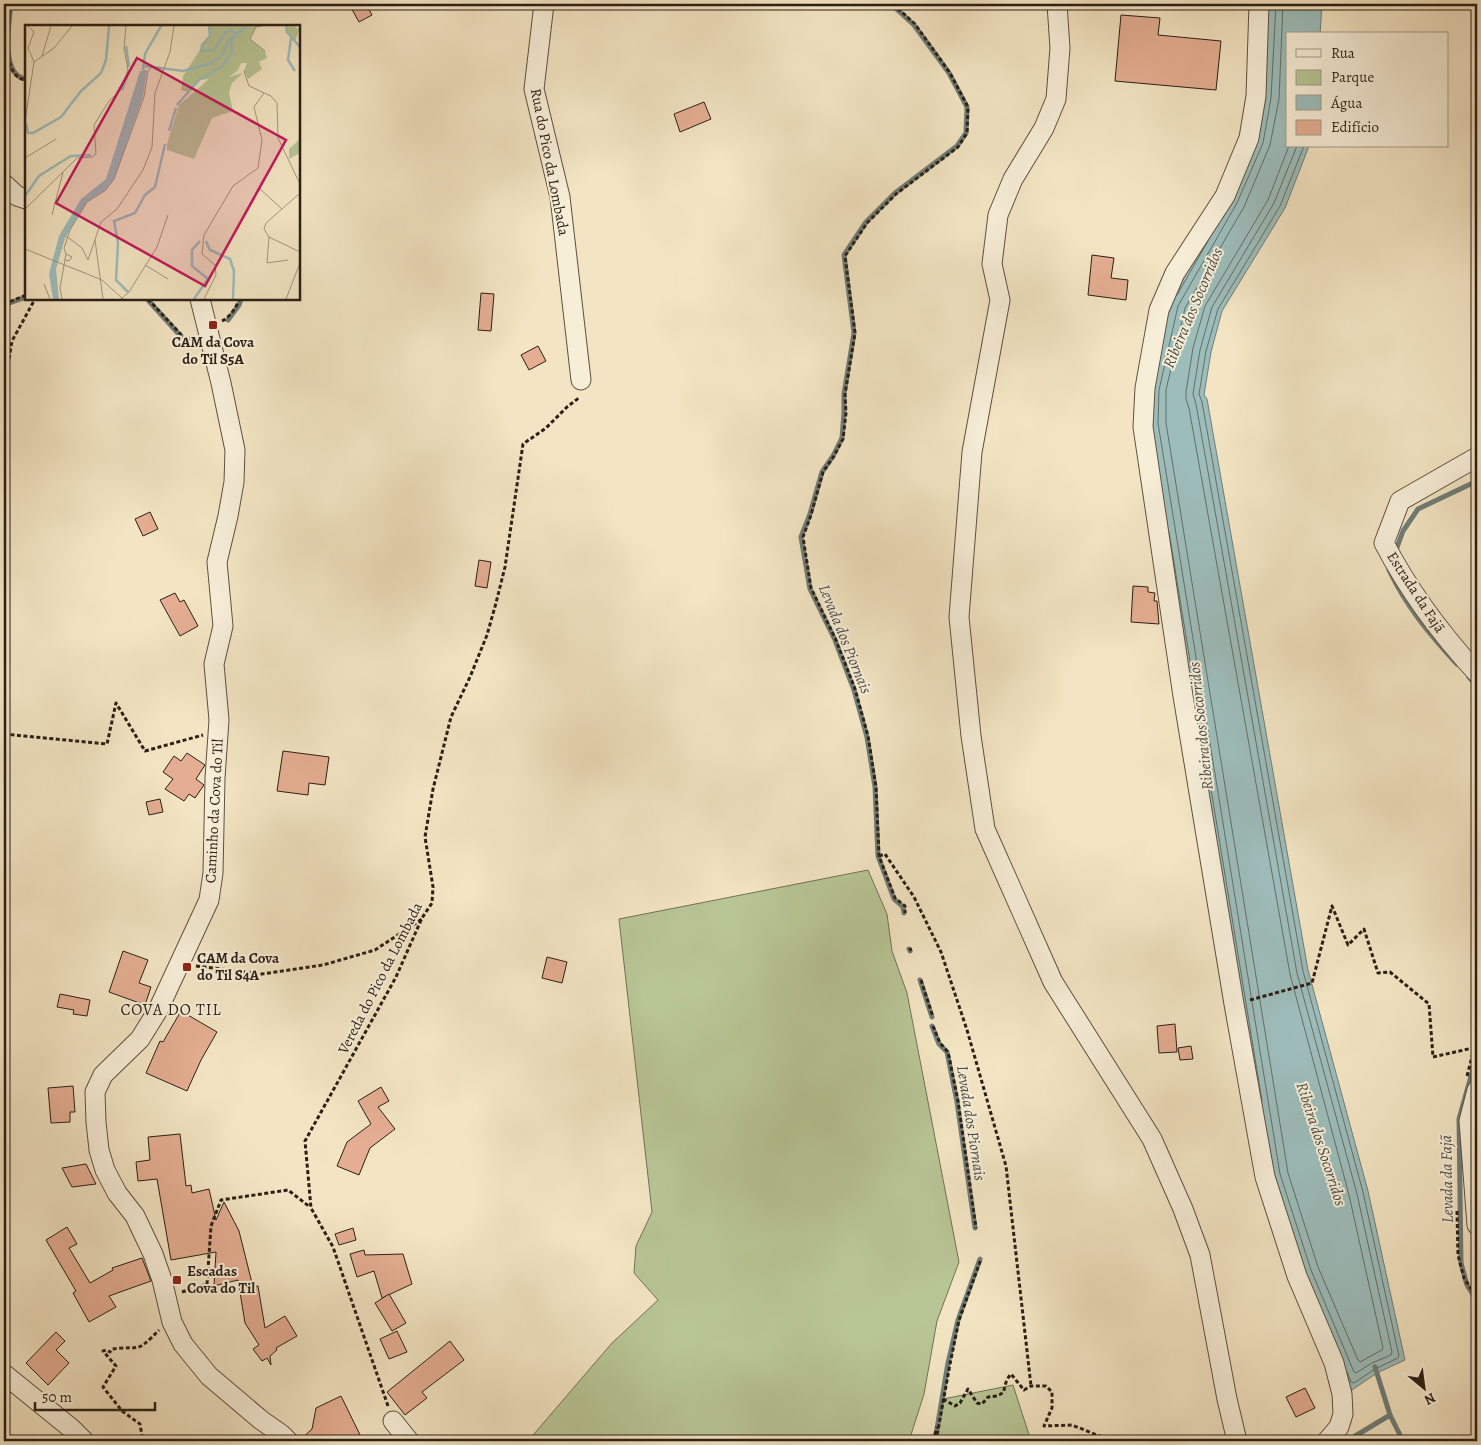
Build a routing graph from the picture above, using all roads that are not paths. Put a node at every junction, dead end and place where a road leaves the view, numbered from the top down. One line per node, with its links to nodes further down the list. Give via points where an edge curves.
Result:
1 (544, 4): 7 (street, Rua do Pico da Lombada, via 534,89 560,197)
2 (1057, 4): 17 (street, via 1060,48 1056,99 1044,128 1012,179 996,225 992,264 1000,300 972,452 959,617 971,736 985,829 1053,982 1152,1139 1183,1209 1200,1255)
3 (1259, 4): 18 (street, via 1256,96 1249,138 1225,196 1175,273 1159,310 1145,388 1143,427 1183,696 1265,1177 1297,1276 1334,1363 1342,1394 1343,1414 1339,1426)
4 (4, 184): 5 (street)
5 (25, 199)
6 (200, 300): 15 (street, Caminho da Cova do Til, via 235,450 228,516 216,562 223,626 214,664 219,720 213,873 208,900 158,1010 140,1039 104,1075 95,1092 96,1122 105,1170 117,1193 135,1216 145,1238 159,1271 172,1322 183,1344 209,1376)
7 (581, 380)
8 (1477, 458): 9 (street, Estrada da Fajã, via 1400,501 1384,543 1445,636)
9 (1477, 673)
10 (1477, 1090): 11 (street, via 1469,1121)
11 (1477, 1225)
12 (4, 1374): 14 (street)
13 (394, 1421): 16 (street)
14 (84, 1441)
15 (288, 1441)
16 (409, 1441)
17 (1237, 1441)
18 (1327, 1441)

